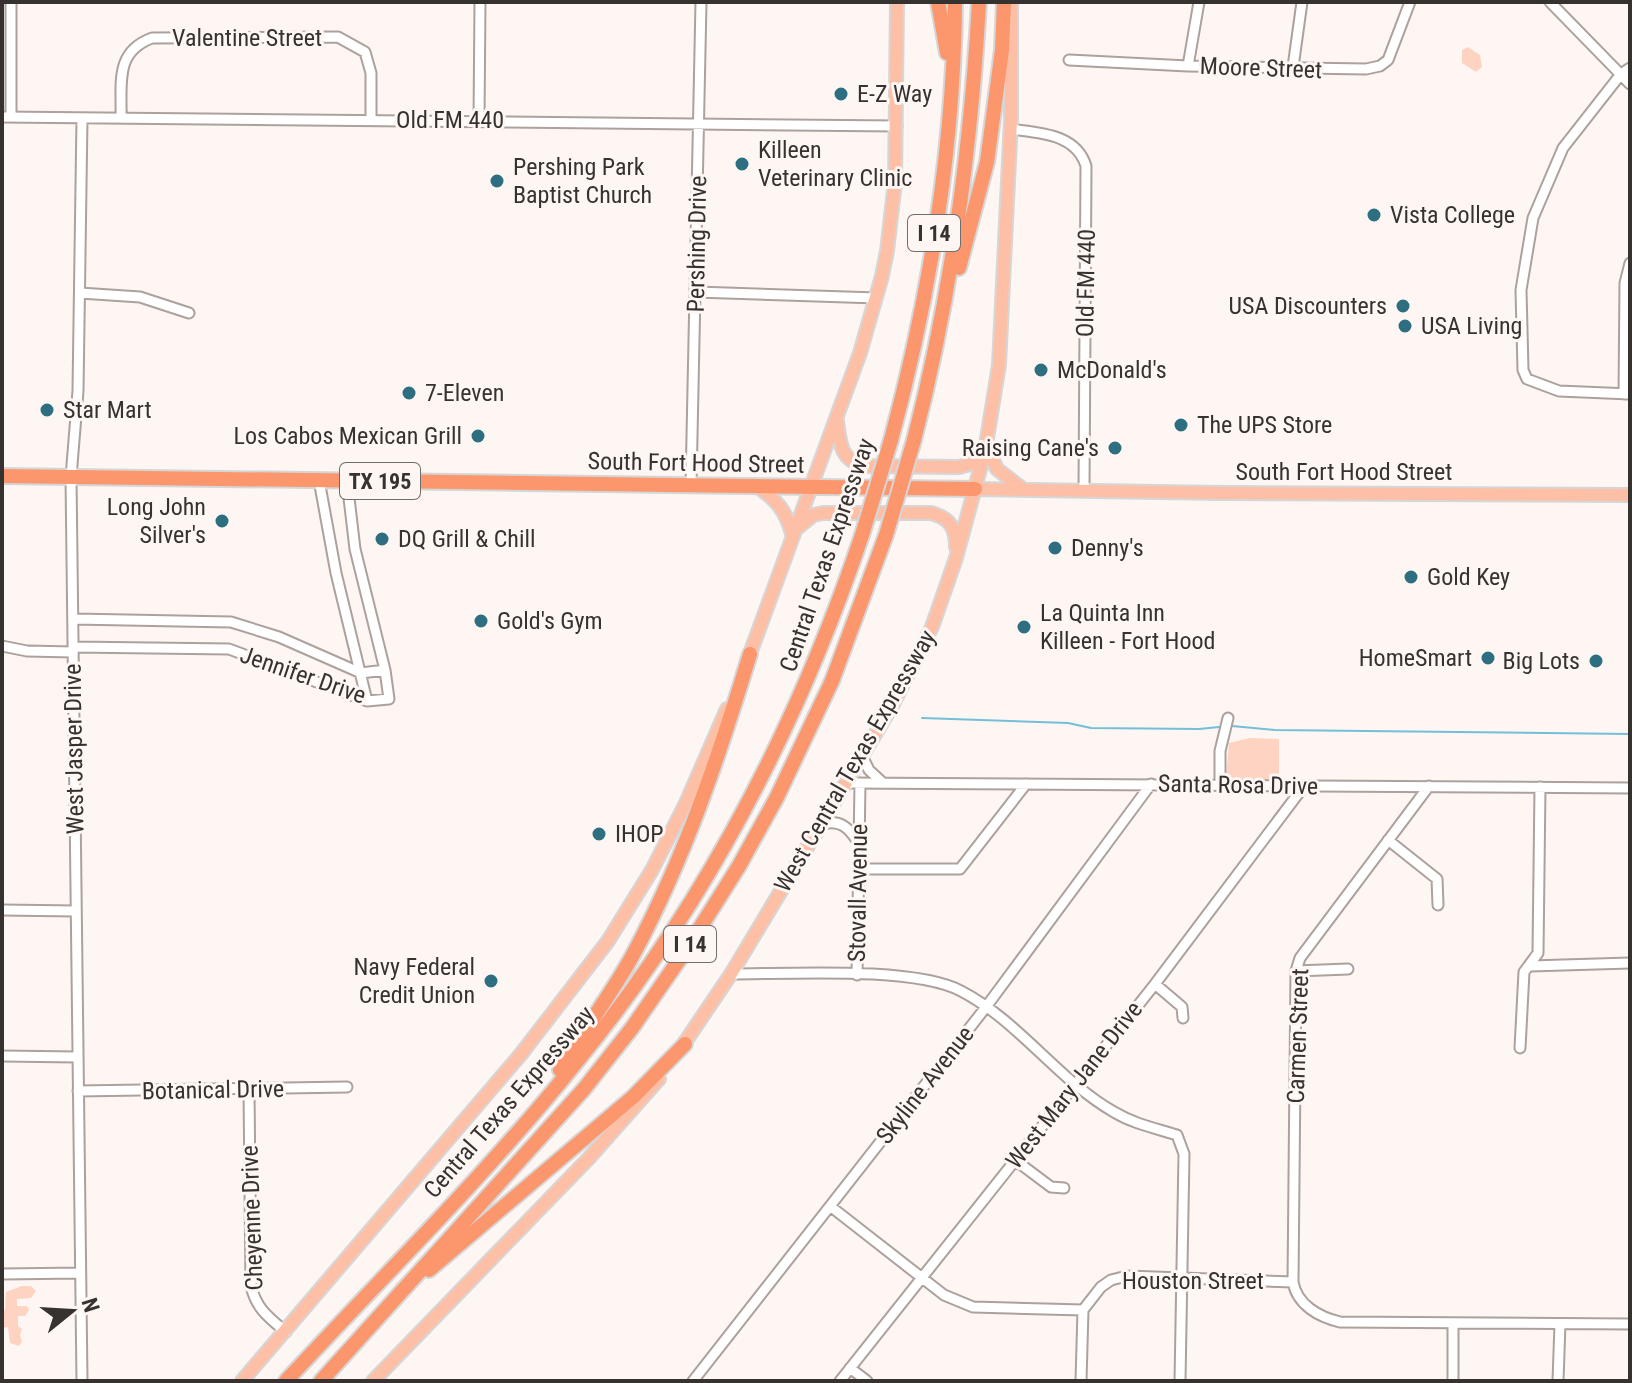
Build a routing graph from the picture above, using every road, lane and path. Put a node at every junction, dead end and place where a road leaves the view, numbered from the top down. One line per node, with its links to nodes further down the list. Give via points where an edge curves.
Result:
1 (11, 2): 21 (street)
2 (480, 2): 25 (street)
3 (701, 2): 26 (street, Pershing Drive)
4 (897, 2): 27 (main road)
5 (938, 2): 19 (highway)
6 (955, 2): 19 (highway, Central Texas Expressway / I 14)
7 (979, 2): 34 (highway, Central Texas Expressway / I 14, via 968,151)
8 (1004, 2): 34 (highway, via 987,162)
9 (1011, 2): 28 (main road, West Central Texas Expressway)
10 (1199, 2): 15 (street)
11 (1302, 2): 16 (street)
12 (1410, 2): 16 (street, Moore Street, via 1393,50 1380,66)
13 (1550, 2): 18 (street)
14 (1069, 60): 15 (street, Moore Street)
15 (1188, 66): 16 (street, Moore Street)
16 (1293, 67)
17 (1630, 68): 18 (street)
18 (1621, 74): 20 (street); 35 (street, via 1563,148 1549,178 1533,218 1521,290 1527,379 1559,391)
19 (952, 79): 93 (highway, Central Texas Expressway / I 14, bridge, via 921,313 891,440 815,665 726,844 663,946)
20 (1630, 84)
21 (6, 117): 22 (street, Old FM 440)
22 (82, 118): 23 (street, Old FM 440); 31 (street, West Jasper Drive)
23 (121, 118): 24 (street, Old FM 440); 24 (street, Valentine Street, via 123,63 136,44 152,38 338,37 365,52 371,73)
24 (371, 119): 25 (street, Old FM 440)
25 (479, 120): 26 (street, Old FM 440)
26 (699, 122): 27 (street, Old FM 440); 30 (street, Pershing Drive)
27 (897, 126): 32 (main road, via 891,221)
28 (1010, 129): 37 (main road, West Central Texas Expressway, via 999,365); 47 (street, Old FM 440, via 1064,140 1083,156 1086,166)
29 (1630, 263): 35 (street, via 1625,283)
30 (696, 292): 32 (street); 42 (street, Pershing Drive)
31 (80, 293): 33 (street, via 140,297); 39 (street, West Jasper Drive)
32 (877, 298): 36 (main road)
33 (189, 313)
34 (934, 361): 102 (highway, Central Texas Expressway / I 14, bridge, via 886,535 832,681 739,866 688,947 584,1089)
35 (1627, 394)
36 (837, 418): 37 (main road, via 844,455 863,466 959,467 977,459); 44 (main road)
37 (986, 446): 45 (main road, West Central Texas Expressway); 46 (main road, via 997,469)
38 (2, 476): 39 (highway, South Fort Hood Street / TX 195)
39 (71, 477): 40 (highway, South Fort Hood Street / TX 195); 51 (street, West Jasper Drive)
40 (319, 480): 41 (highway, South Fort Hood Street / TX 195); 56 (street)
41 (347, 481): 42 (highway, South Fort Hood Street / TX 195); 55 (street, via 355,549)
42 (691, 485): 43 (highway, South Fort Hood Street / TX 195)
43 (757, 486): 44 (highway, South Fort Hood Street / TX 195); 49 (main road, via 777,500)
44 (810, 487): 45 (highway, South Fort Hood Street / TX 195); 49 (main road)
45 (975, 489): 46 (main road, South Fort Hood Street / TX 195); 50 (main road, West Central Texas Expressway)
46 (1024, 490): 47 (main road, South Fort Hood Street / TX 195)
47 (1084, 491): 48 (main road, South Fort Hood Street / TX 195)
48 (1630, 495)
49 (792, 534): 50 (main road, via 802,522 823,513 931,513 951,523); 54 (main road)
50 (956, 558): 59 (main road, West Central Texas Expressway, via 932,627)
51 (74, 619): 53 (street, West Jasper Drive); 56 (street, Jennifer Drive, via 231,622)
52 (2, 646): 53 (street, Jennifer Drive)
53 (73, 650): 57 (street, Jennifer Drive, via 229,649); 75 (street, West Jasper Drive)
54 (750, 654): 93 (highway, via 701,802 659,902); 107 (main road, via 687,803 608,941 521,1054)
55 (385, 670): 56 (street, Jennifer Drive); 57 (street, Jennifer Drive, via 389,699)
56 (361, 673): 57 (street)
57 (367, 701)
58 (1228, 718): 64 (street, via 1220,751)
59 (862, 756): 60 (main road, West Central Texas Expressway); 61 (street)
60 (853, 783): 61 (street, Santa Rosa Drive); 69 (main road, West Central Texas Expressway); 71 (street, Stovall Avenue)
61 (883, 783): 62 (street, Santa Rosa Drive)
62 (1026, 784): 63 (street, Santa Rosa Drive); 72 (street, via 960,869)
63 (1151, 784): 64 (street, Santa Rosa Drive); 83 (street, Skyline Avenue)
64 (1220, 786): 65 (street, Santa Rosa Drive)
65 (1304, 786): 66 (street, Santa Rosa Drive); 82 (street, West Mary Jane Drive)
66 (1429, 786): 67 (street, Santa Rosa Drive); 70 (street, Carmen Street)
67 (1540, 787): 68 (street, Santa Rosa Drive); 77 (street, via 1538,953)
68 (1630, 788)
69 (823, 824): 71 (street, via 840,823); 80 (main road, West Central Texas Expressway)
70 (1388, 840): 73 (street, via 1437,879); 79 (street, Carmen Street, via 1300,958)
71 (858, 842): 72 (street, Stovall Avenue)
72 (858, 869): 81 (street, Stovall Avenue)
73 (1438, 905)
74 (2, 910): 75 (street)
75 (76, 911): 88 (street, West Jasper Drive)
76 (1630, 963): 77 (street)
77 (1530, 966): 86 (street, via 1524,972)
78 (1348, 969): 79 (street)
79 (1296, 971): 101 (street, Carmen Street)
80 (731, 974): 81 (street, Stovall Avenue); 85 (main road, West Central Texas Expressway)
81 (857, 975): 83 (street, via 930,980 960,990)
82 (1155, 984): 84 (street, via 1182,1007); 89 (street, West Mary Jane Drive)
83 (986, 1007): 89 (street); 96 (street, Skyline Avenue)
84 (1183, 1018)
85 (685, 1044): 102 (highway, via 633,1097); 113 (main road, West Central Texas Expressway, via 619,1126)
86 (1520, 1048)
87 (2, 1056): 88 (street)
88 (77, 1057): 92 (street, West Jasper Drive)
89 (1075, 1083): 94 (street, West Mary Jane Drive); 100 (street, via 1112,1111 1181,1141)
90 (347, 1087): 91 (street, Botanical Drive)
91 (249, 1090): 92 (street, Botanical Drive); 107 (street, Cheyenne Drive, via 251,1286 261,1311)
92 (78, 1091): 97 (street, West Jasper Drive)
93 (549, 1096): 111 (highway, Central Texas Expressway / I 14)
94 (1015, 1160): 95 (street, via 1051,1187); 99 (street, West Mary Jane Drive)
95 (1064, 1188)
96 (830, 1206): 99 (street); 114 (street, Skyline Avenue)
97 (80, 1273): 98 (street); 109 (street, West Jasper Drive)
98 (2, 1274)
99 (921, 1278): 103 (street, via 973,1307); 108 (street, West Mary Jane Drive)
100 (1183, 1278): 101 (street, Houston Street); 103 (street, Houston Street, via 1111,1280); 118 (street)
101 (1293, 1282): 106 (street, Houston Street, via 1308,1307 1326,1319)
102 (400, 1292): 112 (highway, Central Texas Expressway / I 14)
103 (1083, 1310): 117 (street)
104 (1560, 1324): 105 (street, Houston Street); 106 (street, Houston Street); 120 (street)
105 (1630, 1324)
106 (1453, 1325): 119 (street)
107 (286, 1332): 110 (main road)
108 (850, 1368): 115 (street, West Mary Jane Drive); 116 (street)
109 (82, 1381)
110 (242, 1381)
111 (286, 1381)
112 (321, 1381)
113 (373, 1381)
114 (693, 1381)
115 (840, 1381)
116 (867, 1381)
117 (1081, 1381)
118 (1180, 1381)
119 (1453, 1381)
120 (1558, 1381)

